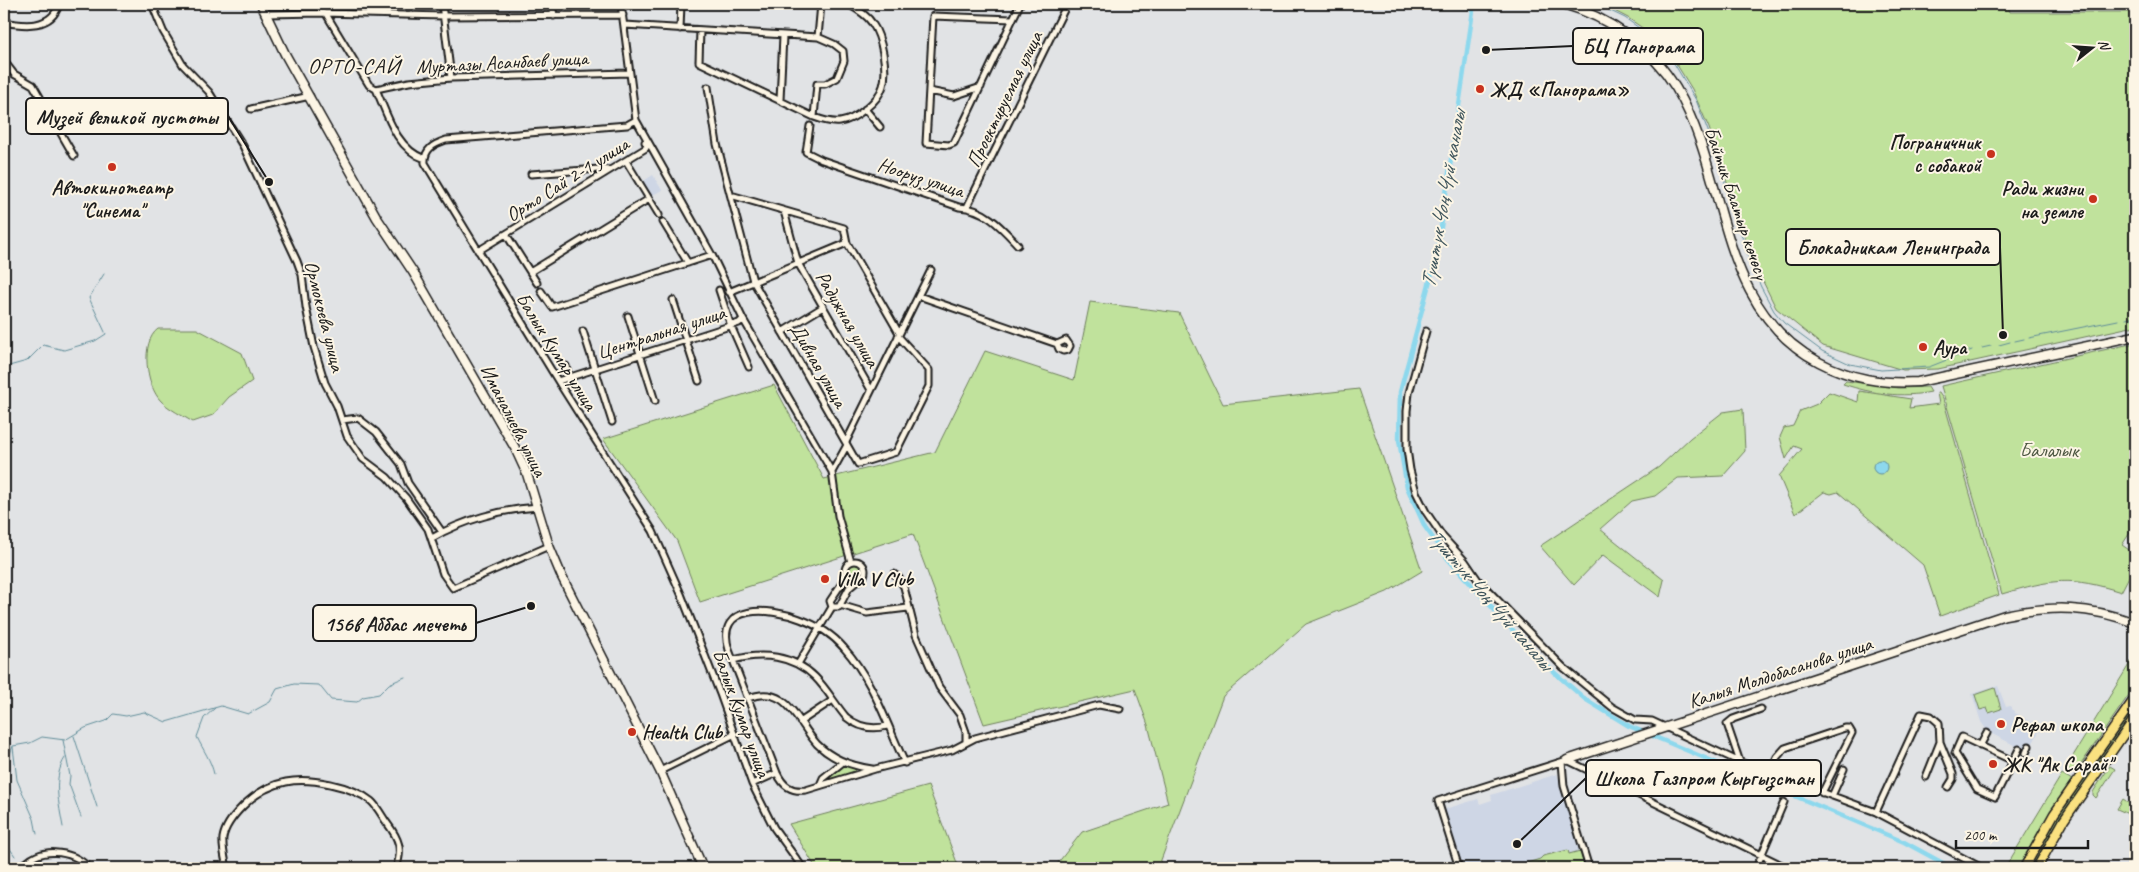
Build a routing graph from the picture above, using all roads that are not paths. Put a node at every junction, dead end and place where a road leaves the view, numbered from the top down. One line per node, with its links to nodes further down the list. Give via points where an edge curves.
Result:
1 (59, 4): 20 (street, via 52,16 39,23 27,26)
2 (152, 4): 88 (street, Ормокоева улица, via 183,65 209,92 243,146 298,261 314,347 325,383)
3 (261, 4): 15 (street, Иманалиева улица)
4 (320, 4): 14 (street)
5 (442, 4): 16 (street)
6 (552, 4): 17 (street)
7 (621, 4): 18 (street)
8 (681, 4): 22 (street)
9 (821, 4): 25 (street)
10 (848, 4): 36 (street, via 871,21 882,48 884,84 881,93)
11 (1020, 4): 19 (street)
12 (1067, 4): 48 (street, Проектируемая улица)
13 (1563, 4): 76 (street, Байтик Баатыр көчөсү, via 1593,15 1619,30 1642,48 1669,79 1692,121 1738,264 1753,297 1780,334 1811,358 1850,376 1903,383 1954,376)
14 (325, 13): 15 (street); 16 (street); 31 (street, via 370,85)
15 (265, 14): 33 (street, Иманалиева улица)
16 (444, 16): 17 (street); 28 (street)
17 (554, 16): 18 (street)
18 (623, 16): 21 (street)
19 (1012, 19): 30 (street); 32 (street, via 933,16)
20 (4, 22)
21 (625, 25): 22 (street); 27 (street)
22 (680, 29): 23 (street)
23 (700, 30): 24 (street); 34 (street, via 699,62)
24 (783, 36): 25 (street); 34 (street)
25 (818, 38): 37 (street, via 840,47 844,61 837,78 817,84)
26 (4, 61): 41 (street, via 14,74 33,85)
27 (629, 73): 28 (street, Муртазы Асанбаев улица); 38 (street)
28 (451, 78): 31 (street, Муртазы Асанбаев улица)
29 (708, 87): 46 (street, Дивная улица, via 717,144)
30 (981, 87): 32 (street, via 954,96); 32 (street, via 954,143 949,145 926,143)
31 (376, 88): 42 (street, via 403,145)
32 (929, 91)
33 (310, 96): 35 (street); 92 (street, Иманалиева улица, via 377,218 413,272 515,448)
34 (780, 100): 37 (street)
35 (251, 109)
36 (866, 109): 37 (street, via 838,122); 40 (street)
37 (814, 117)
38 (635, 121): 42 (street, via 627,125 446,140 433,145); 43 (street, Орто Сай 2-1 улица, via 648,146); 56 (street)
39 (810, 126): 48 (street, Нооруз улица, via 806,152)
40 (880, 127)
41 (74, 156)
42 (425, 159): 55 (street, Балык Кумар улица, via 427,169)
43 (626, 161): 44 (street, Орто Сай 2-1 улица); 47 (street)
44 (610, 170): 45 (street); 52 (street, Орто Сай 2-1 улица)
45 (531, 174)
46 (731, 197): 49 (street); 61 (street, Дивная улица)
47 (649, 199): 50 (street); 60 (street)
48 (967, 207): 54 (street, Нооруз улица, via 994,219)
49 (784, 211): 53 (street, via 844,228); 58 (street, Радужная улица)
50 (659, 215)
51 (663, 222): 57 (street)
52 (506, 234): 55 (street, Орто Сай 2-1 улица); 60 (street)
53 (848, 243): 58 (street); 75 (street)
54 (1018, 245)
55 (478, 251): 84 (street, Балык Кумар улица)
56 (712, 255): 57 (street); 65 (street)
57 (688, 263): 64 (street, via 552,307)
58 (798, 263): 61 (street); 68 (street, Радужная улица)
59 (931, 270): 66 (street)
60 (530, 272): 62 (street)
61 (753, 282): 65 (street); 74 (street, Дивная улица)
62 (537, 283)
63 (720, 290): 71 (street)
64 (542, 291)
65 (729, 292): 70 (street)
66 (918, 296): 75 (street); 78 (street)
67 (673, 300): 77 (street)
68 (823, 307): 74 (street); 86 (street, Радужная улица)
69 (628, 316): 79 (street)
70 (743, 319): 71 (street, Центральная улица); 91 (street)
71 (731, 326): 77 (street, Центральная улица); 81 (street)
72 (583, 331): 82 (street)
73 (1426, 331): 115 (street, via 1409,393 1406,432 1410,470 1426,512 1478,580 1563,667 1618,711 1635,720 1652,721)
74 (782, 332): 90 (street, Дивная улица)
75 (899, 334): 86 (street); 90 (street, Дивная улица, via 929,370 928,386 896,452 858,464)
76 (2135, 336)
77 (686, 340): 79 (street, Центральная улица); 85 (street)
78 (1057, 344)
79 (640, 355): 82 (street, Центральная улица); 87 (street)
80 (566, 366): 83 (street)
81 (749, 367)
82 (595, 369): 83 (street, Центральная улица); 89 (street)
83 (569, 377): 84 (street, Центральная улица)
84 (558, 381): 117 (street, Балык Кумар улица, via 653,531)
85 (698, 381)
86 (871, 390): 90 (street)
87 (655, 401)
88 (342, 420): 93 (street, via 358,418 376,432 402,464 408,483); 94 (street, Ормокоева улица, via 347,436 363,459 406,498)
89 (612, 422)
90 (846, 443): 91 (street)
91 (832, 472): 96 (street, via 836,509)
92 (538, 507): 93 (street, via 496,513); 95 (street, Иманалиева улица)
93 (442, 532): 94 (street)
94 (432, 538): 95 (street, Ормокоева улица, via 433,550 443,574 453,588)
95 (549, 546): 131 (street, Иманалиева улица)
96 (851, 562): 98 (street, via 844,569); 99 (street, via 861,563 865,569 862,578)
97 (894, 574): 102 (street, via 904,587)
98 (846, 577): 99 (street); 101 (street, via 830,601)
99 (856, 582): 100 (street)
100 (840, 605): 101 (street); 102 (street, via 868,613)
101 (832, 607): 104 (street)
102 (908, 608): 118 (street, via 939,687 960,715)
103 (2135, 623): 115 (street, Калыя Молдобасанова улица, via 2074,608 2049,607 2005,615)
104 (820, 628): 105 (street, via 780,613 743,613 732,619 726,634); 106 (street); 114 (street, via 834,638 854,661)
105 (733, 660): 106 (street, via 762,655); 107 (street)
106 (798, 664): 109 (street, via 815,677)
107 (748, 698): 113 (street, via 761,694 775,696 785,702); 132 (street)
108 (2135, 698): 156 (main road, via 2054,814)
109 (832, 700): 113 (street); 114 (street, via 852,722 873,728)
110 (1120, 709): 118 (street, via 1099,705)
111 (1761, 709): 127 (street, via 1727,724)
112 (2135, 718): 157 (main road, via 2064,820)
113 (800, 722): 126 (street, via 818,744)
114 (887, 726): 128 (street)
115 (1665, 728): 124 (street, Калыя Молдобасанова улица); 127 (street)
116 (1987, 733): 120 (street)
117 (735, 734): 131 (street); 135 (street, Балык Кумар улица)
118 (966, 741): 128 (street, via 952,750)
119 (1940, 742): 134 (street); 137 (street, via 1953,774); 141 (street, via 1937,721 1922,714)
120 (1980, 746): 125 (street); 125 (street, via 1962,737 1955,753 1977,789 1995,797)
121 (2029, 746): 123 (street)
122 (2019, 749): 125 (street)
123 (2026, 753)
124 (1564, 761): 142 (street); 151 (street, Калыя Молдобасанова улица, via 1438,801); 152 (street, via 1564,786)
125 (2013, 761)
126 (843, 762): 129 (street); 136 (street, via 823,778)
127 (1740, 762): 133 (street)
128 (905, 763): 129 (street)
129 (875, 769): 136 (street)
130 (1844, 769): 139 (street)
131 (660, 771): 149 (street, Иманалиева улица)
132 (777, 773): 135 (street); 136 (street, via 784,785 795,790)
133 (1769, 774): 138 (street); 138 (street, via 1785,748 1849,728 1852,733)
134 (1926, 776)
135 (752, 784): 150 (street, Балык Кумар улица, via 774,828)
136 (820, 785)
137 (1948, 788)
138 (1822, 793): 139 (street)
139 (1832, 796): 141 (street)
140 (1784, 802): 142 (street)
141 (1876, 812): 155 (street)
142 (1761, 856): 153 (street); 154 (street)
143 (28, 862): 144 (street); 145 (street); 146 (street, via 41,854 65,852)
144 (15, 868)
145 (22, 868)
146 (89, 868)
147 (227, 868): 148 (street, via 223,838 236,813 252,797 270,787 305,781 336,785 371,802 396,836 401,855)
148 (396, 868)
149 (703, 868)
150 (803, 868)
151 (1459, 868)
152 (1589, 868)
153 (1756, 868)
154 (1788, 868)
155 (1982, 868)
156 (2024, 868)
157 (2037, 868)

